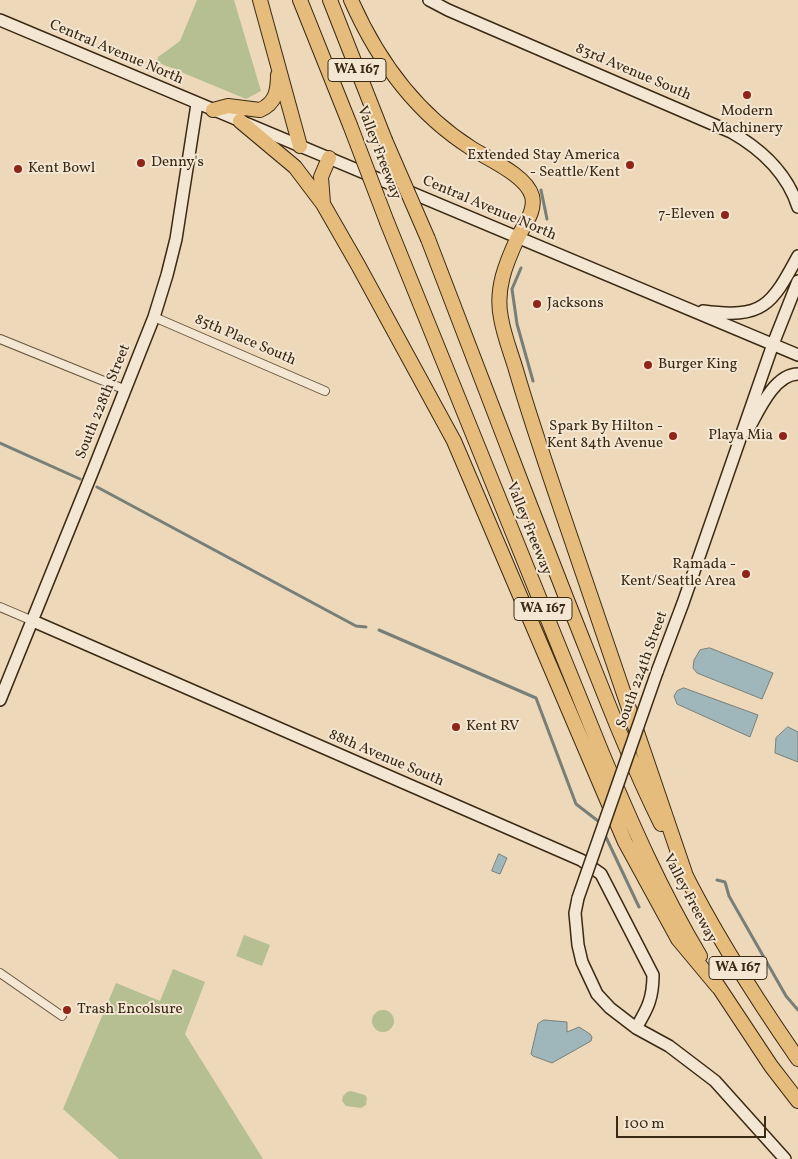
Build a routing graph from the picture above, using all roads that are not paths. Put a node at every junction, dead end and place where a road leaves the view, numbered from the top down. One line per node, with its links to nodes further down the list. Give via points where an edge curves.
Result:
1 (260, 0): 7 (highway)
2 (300, 0): 32 (highway, Valley Freeway / WA 167, bridge, via 529,576 628,813 663,888)
3 (330, 0): 30 (highway, Valley Freeway / WA 167, bridge, via 428,240 613,716 645,793)
4 (351, 0): 15 (highway, via 372,44 412,98 466,145 518,176 528,187 533,203)
5 (430, 0): 14 (street, 83rd Avenue South, via 732,132 779,172 790,187)
6 (0, 20): 8 (street, Central Avenue North)
7 (278, 64): 9 (highway, via 276,96 266,107 260,110 228,106); 11 (highway)
8 (197, 104): 9 (street, Central Avenue North); 19 (street, South 228th Street, via 176,239)
9 (213, 110): 10 (street, Central Avenue North)
10 (240, 121): 11 (street, Central Avenue North); 13 (highway, via 295,167)
11 (300, 146): 12 (street, Central Avenue North)
12 (328, 158): 13 (highway, via 321,177); 15 (street, Central Avenue North)
13 (323, 204): 32 (highway, via 454,441 625,842 678,939)
14 (798, 207)
15 (518, 237): 18 (street, Central Avenue North); 30 (highway, via 500,285 499,310 503,330)
16 (798, 256): 18 (street, via 779,289 756,309 732,314)
17 (798, 281): 21 (street, South 224th Street)
18 (686, 308): 21 (street, Central Avenue North)
19 (154, 317): 24 (street, South 228th Street); 25 (street, 85th Place South)
20 (0, 339): 24 (street)
21 (773, 344): 22 (street, Central Avenue North); 26 (street, South 224th Street)
22 (798, 355)
23 (798, 374): 26 (street, via 791,374 774,386)
24 (126, 390): 28 (street, South 228th Street)
25 (325, 391)
26 (735, 451): 34 (street, South 224th Street, bridge, via 575,913 582,962 597,994)
27 (0, 607): 28 (street, 88th Avenue South)
28 (33, 621): 29 (street, South 228th Street); 34 (street, 88th Avenue South, via 593,867 601,874 653,975 650,1005)
29 (0, 700)
30 (685, 873): 35 (highway, Valley Freeway / WA 167, via 718,935)
31 (0, 973): 33 (street)
32 (718, 987): 36 (highway, Valley Freeway / WA 167)
33 (62, 1016)
34 (636, 1028): 37 (street, South 224th Street, via 669,1046 715,1081)
35 (798, 1059)
36 (798, 1101)
37 (785, 1159)

